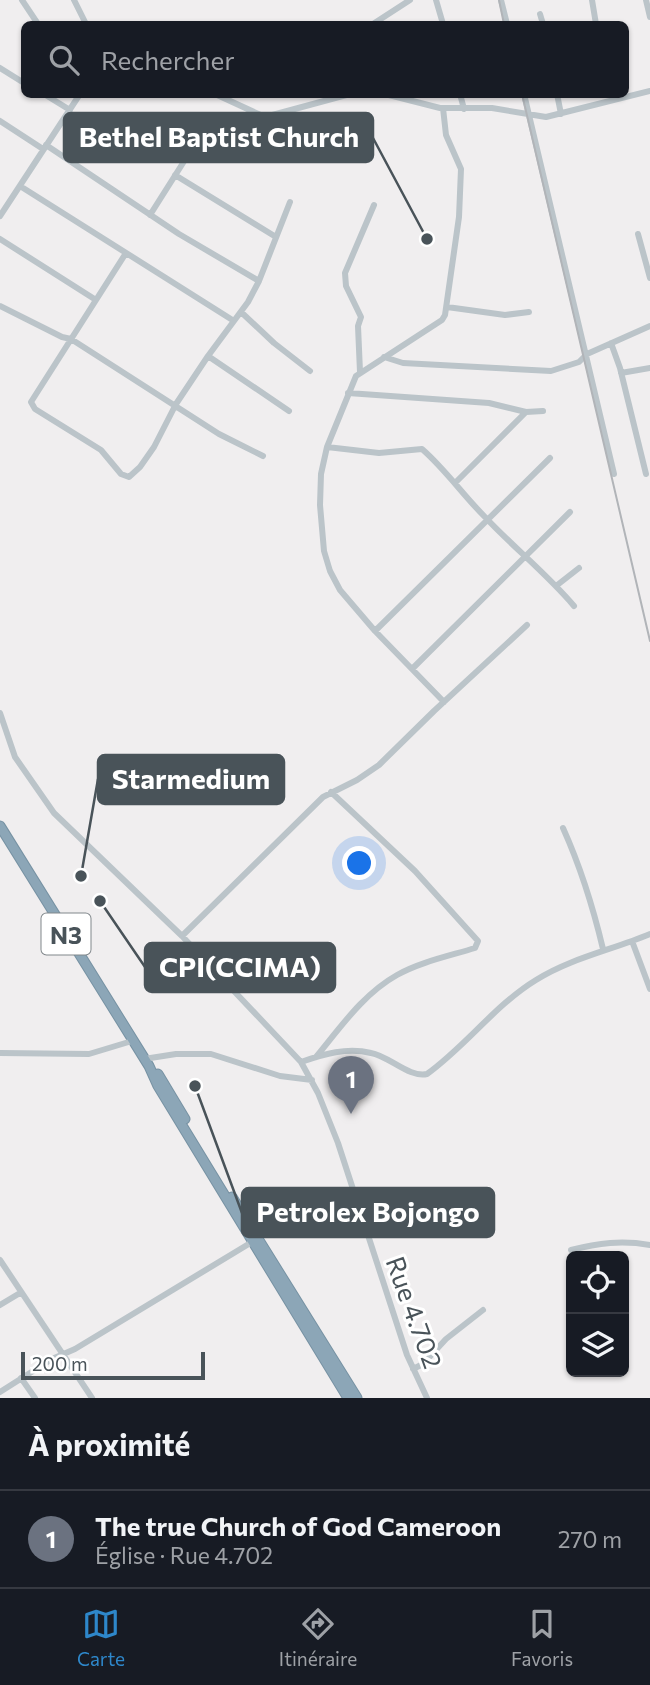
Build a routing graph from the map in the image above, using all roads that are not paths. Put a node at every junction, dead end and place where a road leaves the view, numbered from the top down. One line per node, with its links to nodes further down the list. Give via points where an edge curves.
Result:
1 (22, 0): 10 (street)
2 (74, 0): 11 (street)
3 (410, 0): 12 (street)
4 (436, 0): 13 (street)
5 (501, 0): 14 (street)
6 (592, 0): 16 (street)
7 (646, 0): 9 (street)
8 (540, 14): 15 (street)
9 (650, 17)
10 (36, 21)
11 (84, 21)
12 (378, 21)
13 (442, 21)
14 (506, 21)
15 (541, 21)
16 (596, 21)
17 (0, 68): 18 (street)
18 (21, 81)
19 (650, 91): 20 (street)
20 (629, 95)
21 (50, 98): 32 (street)
22 (78, 98): 32 (street)
23 (224, 98): 24 (street, via 265,117)
24 (335, 98)
25 (402, 98): 30 (street)
26 (461, 98): 31 (street)
27 (525, 98): 34 (street)
28 (558, 98): 33 (street)
29 (610, 98): 33 (street)
30 (443, 108): 31 (street); 52 (street, via 446,135 461,169)
31 (464, 109): 34 (street, via 492,108)
32 (70, 110): 37 (street)
33 (561, 114): 34 (street)
34 (529, 115): 59 (street)
35 (0, 121): 37 (street)
36 (195, 144): 38 (street)
37 (45, 147): 39 (street); 42 (street)
38 (175, 175): 42 (street); 45 (street)
39 (20, 186): 43 (street); 47 (street)
40 (290, 202): 45 (street)
41 (374, 205): 64 (street, via 345,273 346,286 361,317)
42 (150, 215): 49 (street)
43 (0, 216)
44 (638, 233): 48 (street)
45 (276, 237): 49 (street)
46 (0, 239): 50 (street)
47 (126, 253): 50 (street); 55 (street)
48 (650, 278)
49 (259, 281): 53 (street)
50 (96, 300): 57 (street)
51 (0, 306): 57 (street)
52 (447, 307): 54 (street, via 505,315); 61 (street, via 442,320)
53 (241, 312): 55 (street); 63 (street)
54 (529, 312)
55 (234, 321): 60 (street)
56 (650, 326): 58 (street)
57 (71, 339): 67 (street); 67 (street, via 32,406 101,450 121,474 129,477 140,467)
58 (611, 343): 59 (street); 65 (street)
59 (587, 354): 61 (street, via 579,362 551,371 411,364); 74 (street)
60 (208, 356): 67 (street); 68 (street)
61 (384, 357): 64 (street)
62 (650, 368): 65 (street)
63 (310, 371)
64 (360, 372): 66 (street)
65 (621, 373): 75 (street)
66 (348, 393): 70 (street, via 489,403); 71 (street)
67 (176, 404): 72 (street)
68 (289, 411)
69 (543, 411): 70 (street)
70 (526, 412): 76 (street)
71 (327, 447): 76 (street, via 379,453 419,448); 84 (street, via 320,505 324,551 340,590)
72 (262, 456)
73 (550, 458): 78 (street)
74 (614, 474)
75 (646, 474)
76 (454, 483): 78 (street)
77 (570, 512): 79 (street)
78 (486, 519): 79 (street); 84 (street)
79 (526, 557): 81 (street); 85 (street)
80 (579, 568): 81 (street)
81 (556, 586): 82 (street)
82 (573, 606)
83 (527, 625): 86 (street)
84 (375, 631): 85 (street)
85 (412, 668): 86 (street)
86 (444, 702): 89 (street, via 379,765)
87 (0, 713): 88 (street, Rue 4.702)
88 (3, 735): 93 (street, Rue 4.702, via 54,813)
89 (331, 792): 93 (street); 99 (street, via 415,871 478,941 475,948 385,983 352,1013)
90 (0, 825): 97 (highway, N3)
91 (563, 828): 95 (street, via 591,899)
92 (650, 934): 94 (street)
93 (182, 936): 101 (street, Rue 4.702)
94 (632, 941): 95 (street); 96 (street)
95 (603, 949): 99 (street, via 535,980 426,1074 416,1074 373,1053 331,1052)
96 (650, 989)
97 (132, 1041): 98 (street, via 89,1054); 100 (highway)
98 (0, 1053)
99 (316, 1057): 101 (street)
100 (146, 1062): 102 (street, via 176,1054 211,1055 280,1076); 103 (highway); 107 (highway, via 166,1087)
101 (302, 1062): 102 (street, Rue 4.702)
102 (312, 1080): 112 (street, Rue 4.702, via 338,1143)
103 (252, 1242): 107 (highway); 111 (street)
104 (650, 1245): 105 (street, via 606,1242)
105 (570, 1250)
106 (0, 1260): 108 (street)
107 (285, 1288): 117 (highway); 118 (highway)
108 (20, 1293): 109 (street); 111 (street)
109 (0, 1305)
110 (483, 1310): 112 (street)
111 (63, 1353): 113 (street); 116 (street)
112 (413, 1369): 119 (street, Rue 4.702)
113 (21, 1378): 114 (street); 115 (street)
114 (0, 1392)
115 (35, 1398)
116 (92, 1398)
117 (348, 1398)
118 (357, 1398)
119 (427, 1398)

